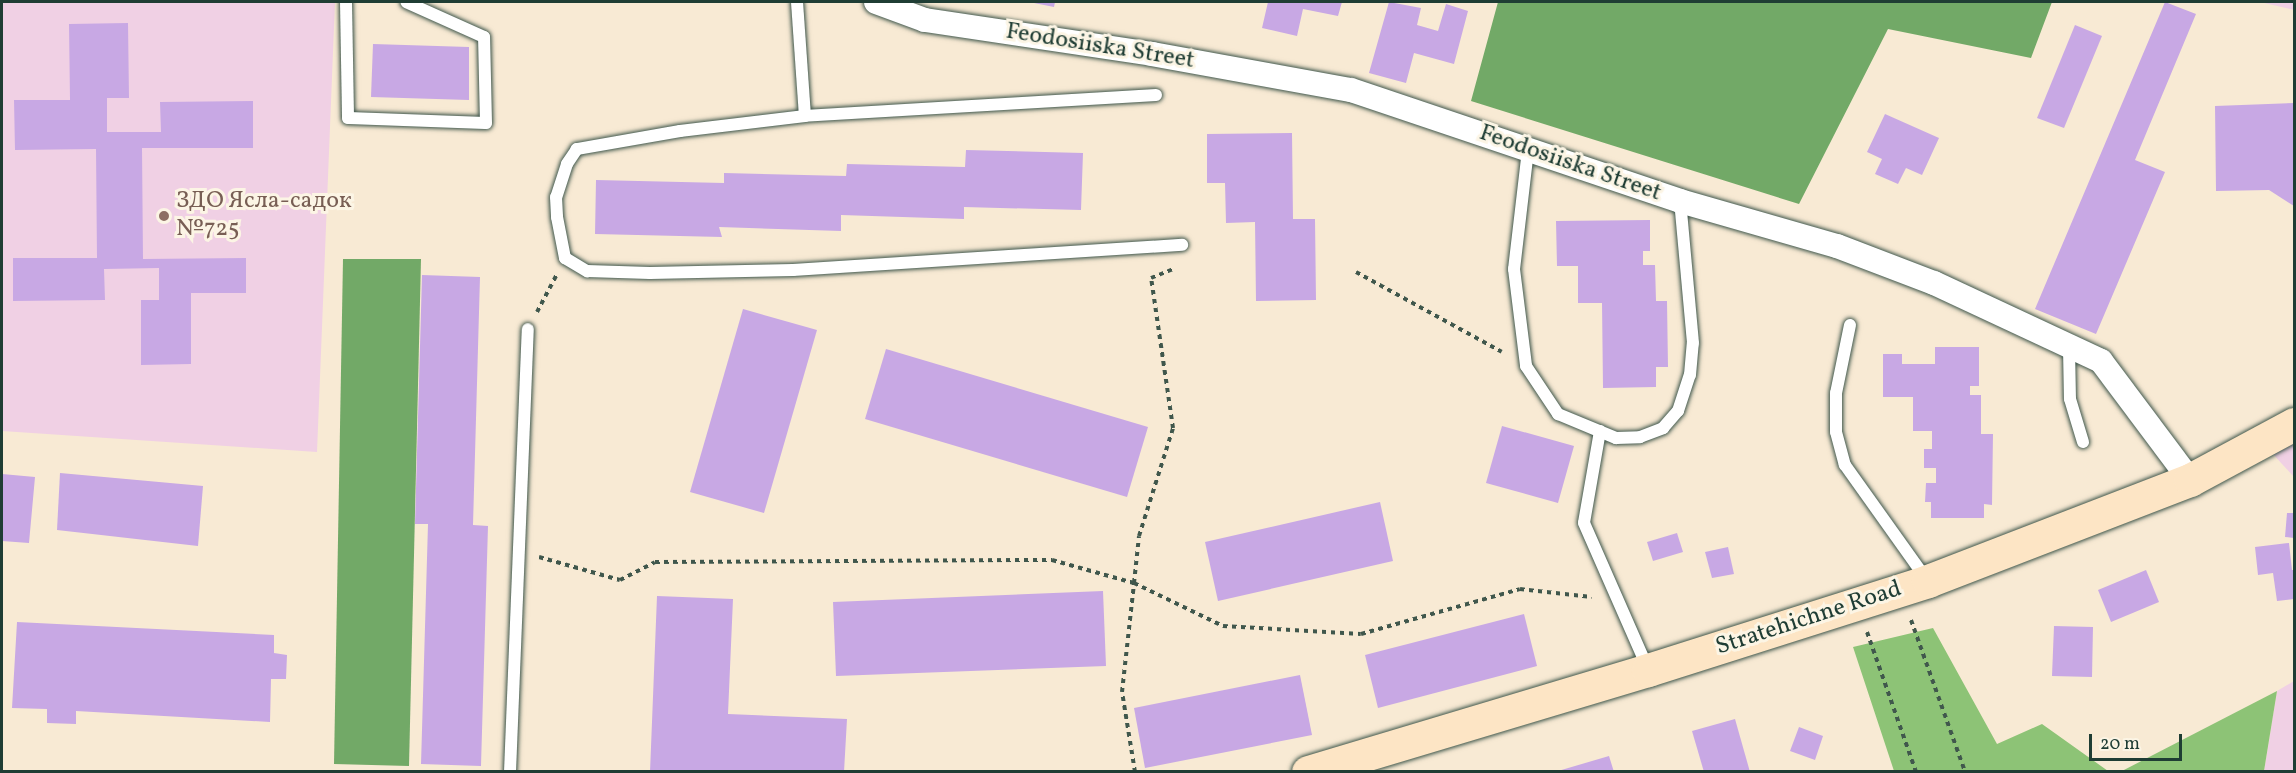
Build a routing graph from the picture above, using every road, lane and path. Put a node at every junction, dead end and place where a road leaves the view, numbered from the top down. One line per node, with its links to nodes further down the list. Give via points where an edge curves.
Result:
1 (346, 2): 2 (lane, via 348,118 486,123 484,37)
2 (406, 2)
3 (796, 2): 6 (lane)
4 (876, 2): 7 (street, Feodosiiska Street, via 925,20 1097,45 1351,90)
5 (1156, 95): 6 (lane)
6 (805, 116): 10 (lane, via 680,131 577,149 567,164 556,197)
7 (1528, 150): 8 (street, Feodosiiska Street); 16 (lane, via 1514,269)
8 (1680, 201): 15 (street, Feodosiiska Street, via 1848,250 1934,283); 18 (lane, via 1693,343 1690,375 1678,411 1663,428 1640,437 1616,438)
9 (1182, 245): 10 (lane, via 805,269 650,273 587,271)
10 (565, 258): 14 (path)
11 (1176, 268): 22 (path, via 1151,278 1173,428 1139,536)
12 (1356, 272): 16 (path)
13 (1850, 325): 23 (lane, via 1836,393 1836,432 1845,465)
14 (528, 329): 21 (lane)
15 (2069, 348): 19 (lane, via 2070,399); 20 (street, Feodosiiska Street, via 2100,362)
16 (1526, 366): 18 (lane, via 1558,414)
17 (2295, 424): 20 (street, Stratehichne Road)
18 (1600, 431): 24 (lane, via 1584,524)
19 (2083, 442)
20 (2190, 480): 23 (street, Stratehichne Road)
21 (519, 551): 22 (path, via 620,580 655,562 1052,560); 27 (lane)
22 (1134, 583): 24 (path, via 1223,626 1361,634 1520,589); 28 (path, via 1122,692)
23 (1914, 585): 25 (street, Stratehichne Road); 31 (path)
24 (1617, 599): 26 (lane)
25 (1857, 603): 26 (street, Stratehichne Road); 30 (path)
26 (1648, 670): 29 (street, Stratehichne Road)
27 (510, 771)
28 (1135, 771)
29 (1308, 771)
30 (1916, 771)
31 (1965, 771)

